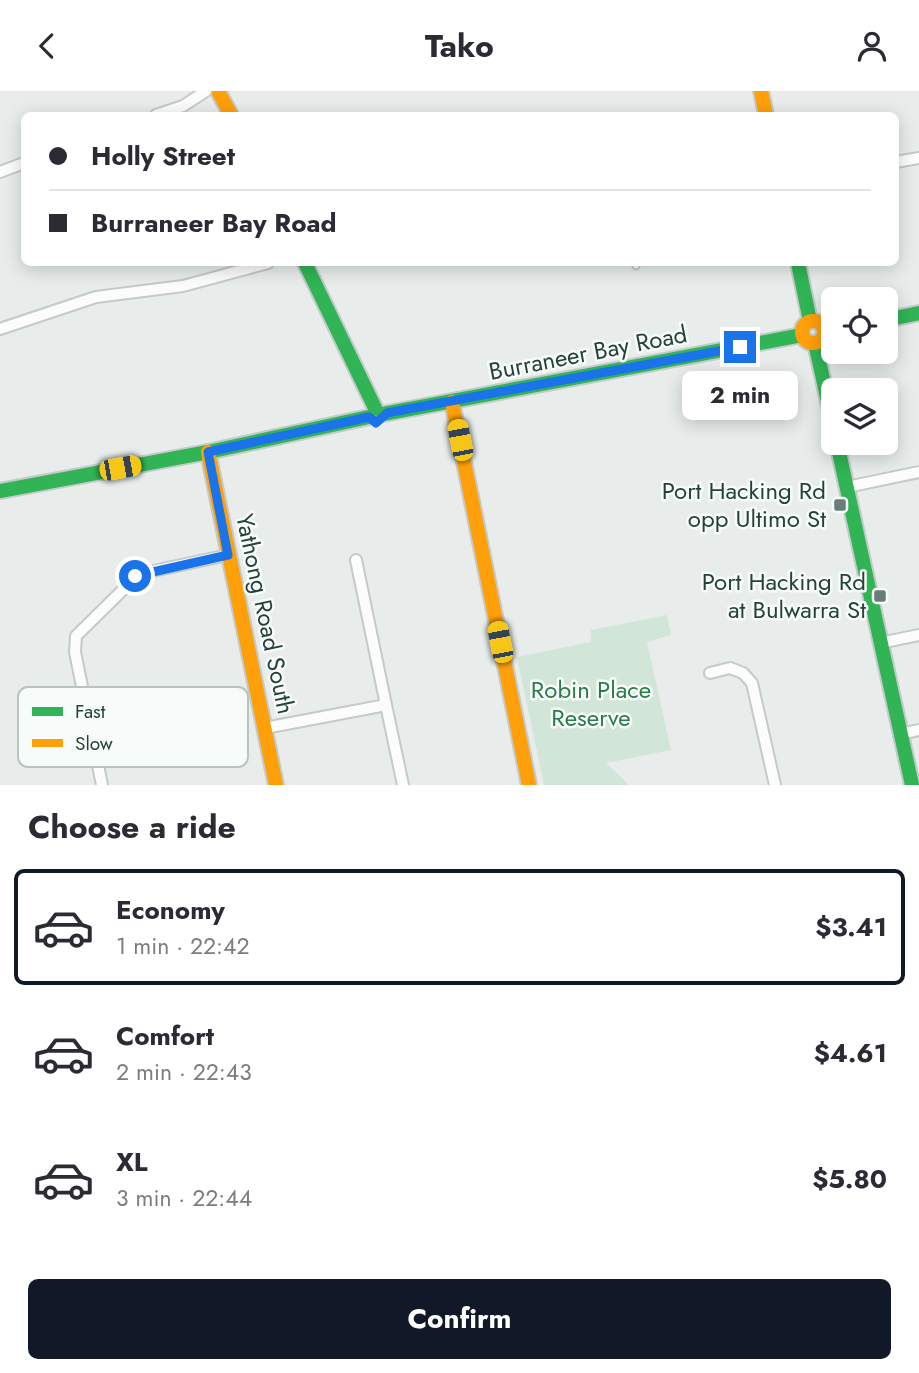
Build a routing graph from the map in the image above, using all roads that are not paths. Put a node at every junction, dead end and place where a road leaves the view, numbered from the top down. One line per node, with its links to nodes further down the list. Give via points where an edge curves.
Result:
1 (213, 91): 3 (street); 4 (street)
2 (761, 91): 5 (street)
3 (165, 112)
4 (228, 112)
5 (765, 112)
6 (919, 158): 7 (street)
7 (899, 161)
8 (21, 164): 9 (street)
9 (0, 172)
10 (256, 266): 17 (street, via 183,285 96,297)
11 (306, 266): 21 (street)
12 (799, 266): 15 (street)
13 (919, 313): 14 (street)
14 (898, 317)
15 (810, 321): 16 (street); 18 (street)
16 (821, 328)
17 (0, 329)
18 (802, 335): 19 (street, via 805,341); 20 (street, Burraneer Bay Road)
19 (821, 336)
20 (452, 402): 21 (street, Burraneer Bay Road); 41 (street)
21 (376, 413): 22 (street, Burraneer Bay Road)
22 (208, 452): 26 (street, Burraneer Bay Road); 27 (street, Yathong Road South)
23 (840, 455): 25 (street)
24 (919, 473): 25 (street)
25 (847, 487): 30 (street)
26 (0, 491)
27 (228, 555): 32 (street, via 139,574 76,636); 34 (street, Yathong Road South)
28 (356, 560): 33 (street)
29 (919, 635): 30 (street)
30 (880, 643): 36 (street)
31 (710, 673): 42 (street, via 730,667 752,683)
32 (82, 687)
33 (386, 705): 34 (street); 40 (street)
34 (265, 728): 39 (street, Yathong Road South)
35 (919, 730): 36 (street)
36 (900, 734): 43 (street)
37 (98, 767): 38 (street)
38 (102, 785)
39 (276, 785)
40 (402, 785)
41 (529, 785)
42 (775, 785)
43 (912, 785)

